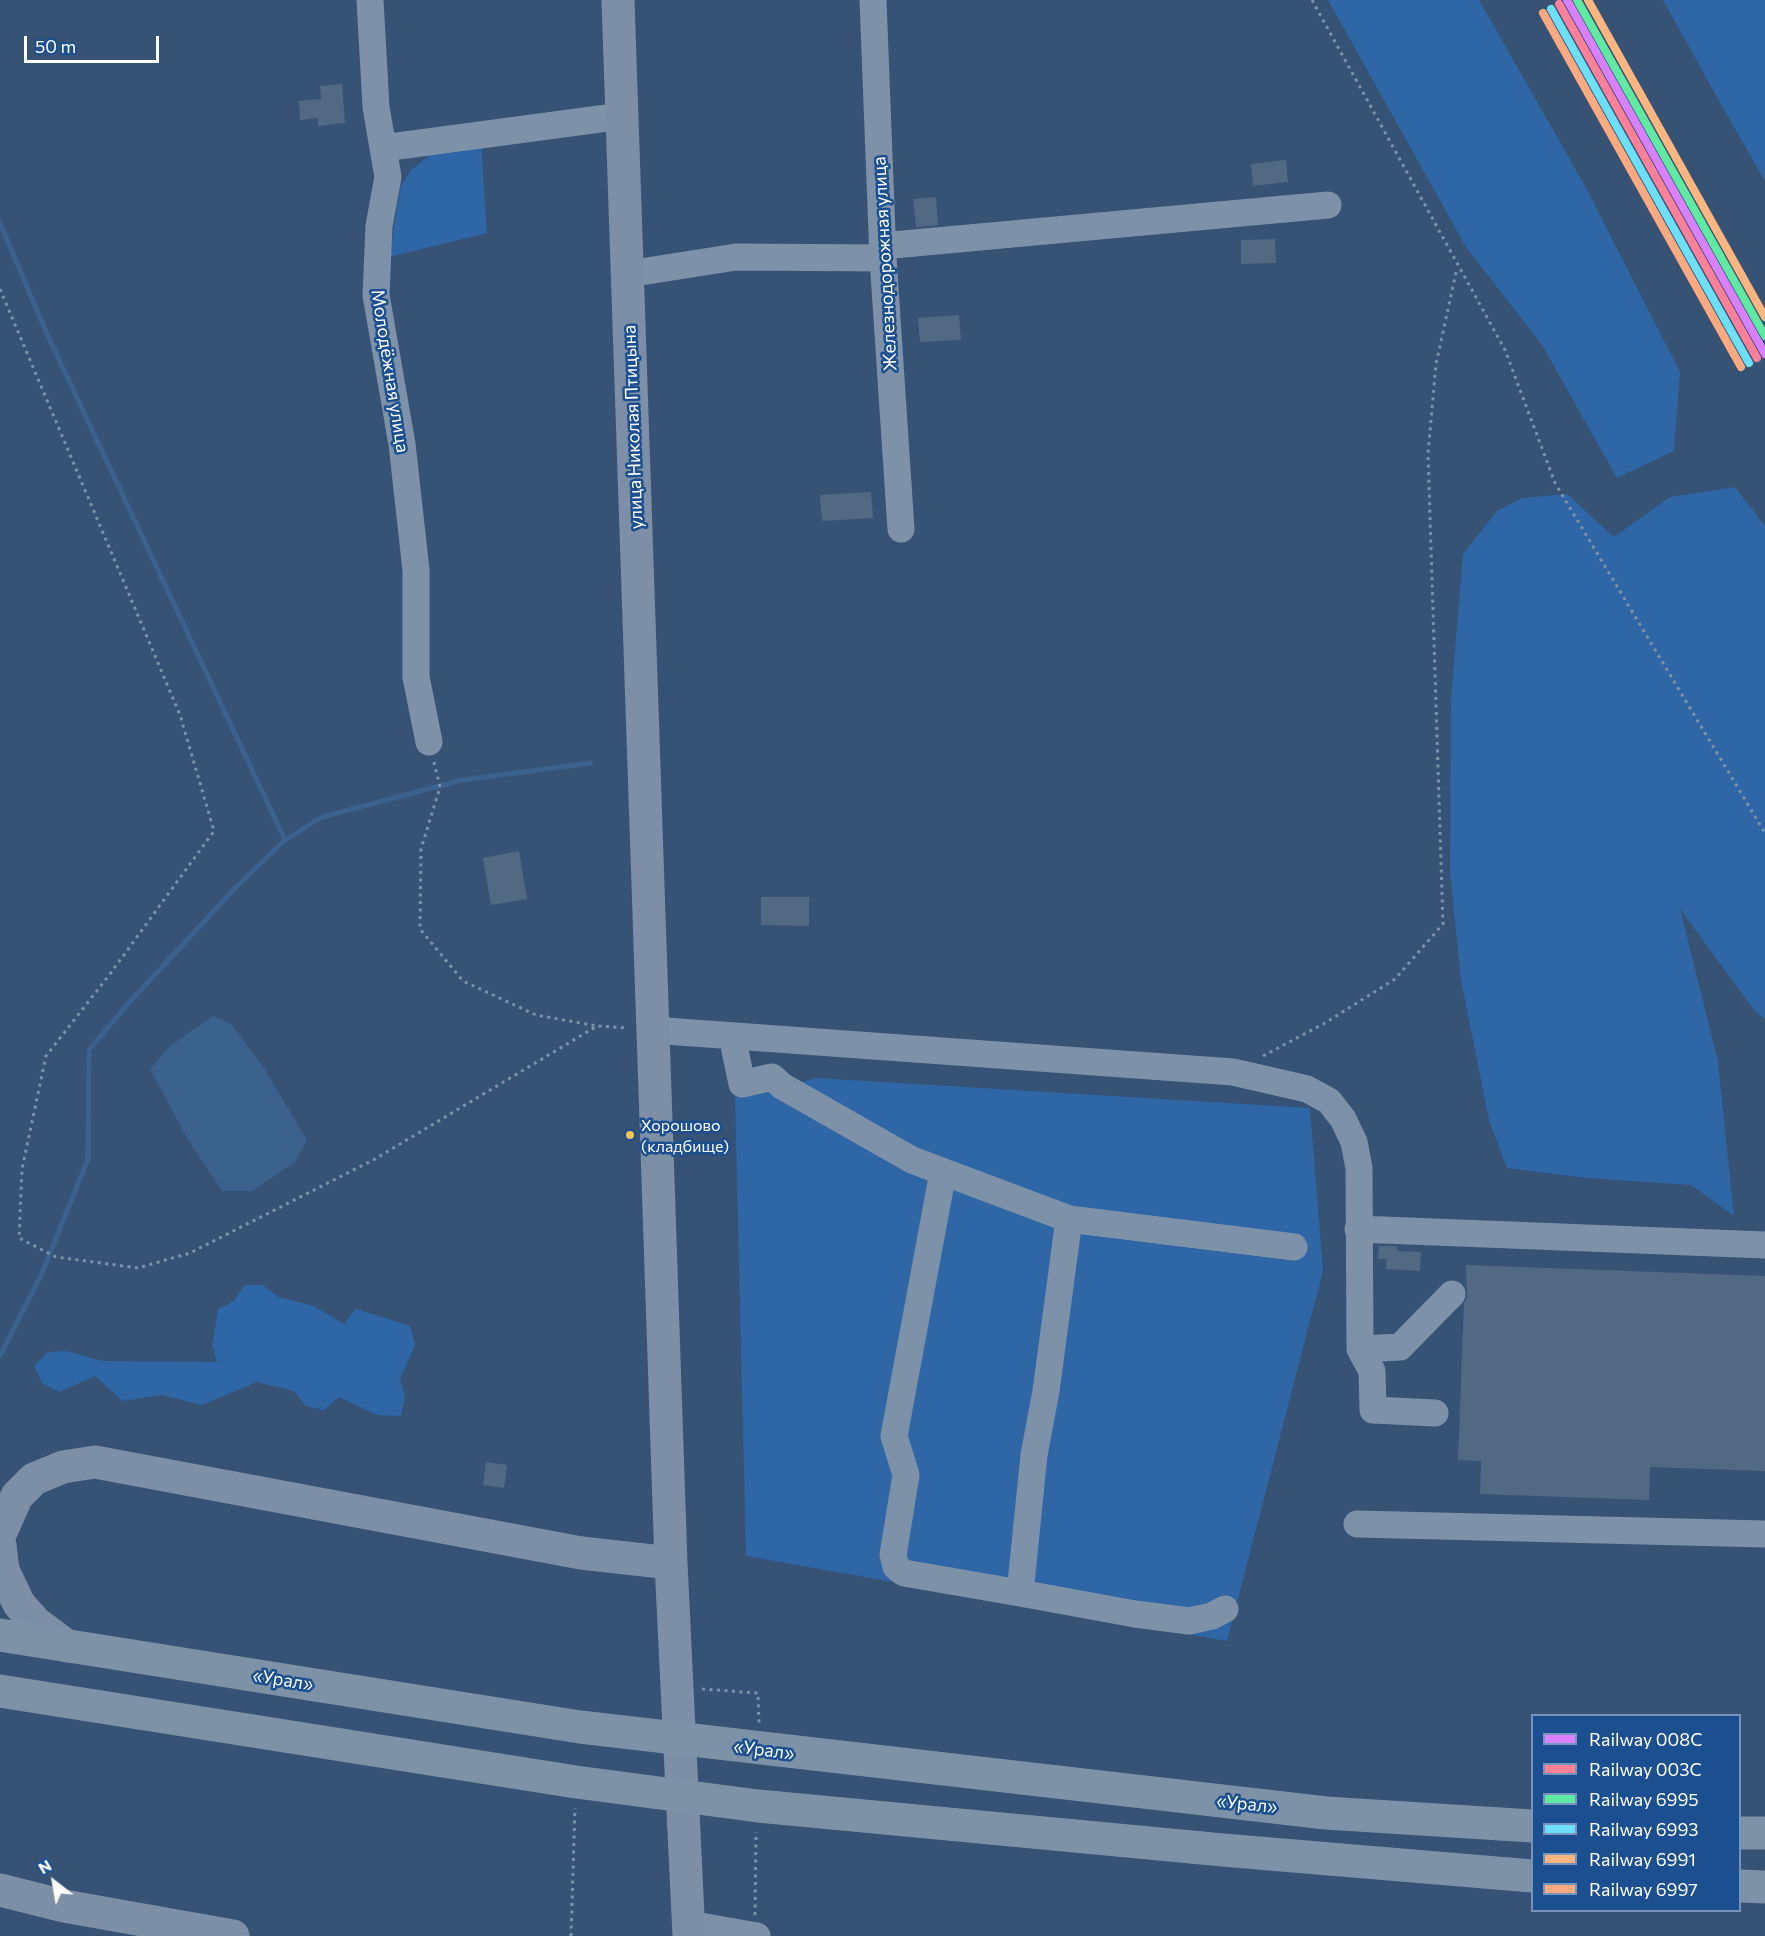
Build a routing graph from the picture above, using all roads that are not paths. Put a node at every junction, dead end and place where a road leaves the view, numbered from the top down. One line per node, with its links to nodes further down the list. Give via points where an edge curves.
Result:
1 (370, 0): 5 (street, Молодёжная улица)
2 (618, 0): 4 (main road, улица Николая Птицына)
3 (873, 0): 7 (street, Железнодорожная улица)
4 (622, 116): 5 (street); 8 (main road, улица Николая Птицына)
5 (382, 148): 10 (street, Молодёжная улица, via 388,177 379,226 376,295 404,456 416,570 416,677)
6 (1328, 205): 7 (street)
7 (883, 252): 8 (street, via 736,257); 9 (street, Железнодорожная улица)
8 (628, 274): 11 (main road, улица Николая Птицына)
9 (901, 529)
10 (429, 742)
11 (652, 1030): 12 (street); 25 (main road, улица Николая Птицына)
12 (732, 1036): 13 (street, via 742,1084 772,1077 912,1160); 14 (street, via 1233,1072 1307,1089 1329,1101 1354,1142 1359,1168)
13 (943, 1172): 15 (street); 26 (street, via 894,1436 906,1475 893,1555 896,1567 904,1573)
14 (1358, 1216): 16 (street); 19 (street)
15 (1069, 1219): 17 (street); 26 (street, via 1047,1391 1034,1455)
16 (1765, 1245)
17 (1294, 1247)
18 (1452, 1294): 19 (street, via 1400,1347)
19 (1360, 1349): 20 (street, via 1372,1371 1373,1410)
20 (1435, 1413)
21 (1357, 1524): 23 (street)
22 (0, 1534): 25 (main road, via 17,1496 34,1479 63,1467 95,1462 581,1553)
23 (1765, 1534)
24 (0, 1545): 29 (main road, via 3,1570 19,1604 36,1623)
25 (671, 1563): 38 (main road, улица Николая Птицына)
26 (1020, 1593): 27 (street, via 1189,1620)
27 (1225, 1610)
28 (0, 1635): 29 (highway, «Урал»)
29 (67, 1646): 31 (highway, «Урал», via 580,1727 759,1749 1326,1813)
30 (0, 1691): 34 (highway, via 576,1782 758,1806)
31 (1531, 1826)
32 (1741, 1833): 33 (highway)
33 (1765, 1833)
34 (1531, 1876)
35 (1741, 1886): 36 (highway)
36 (1765, 1887)
37 (0, 1890): 39 (main road, via 64,1906)
38 (689, 1930): 40 (street)
39 (233, 1936)
40 (756, 1936)

